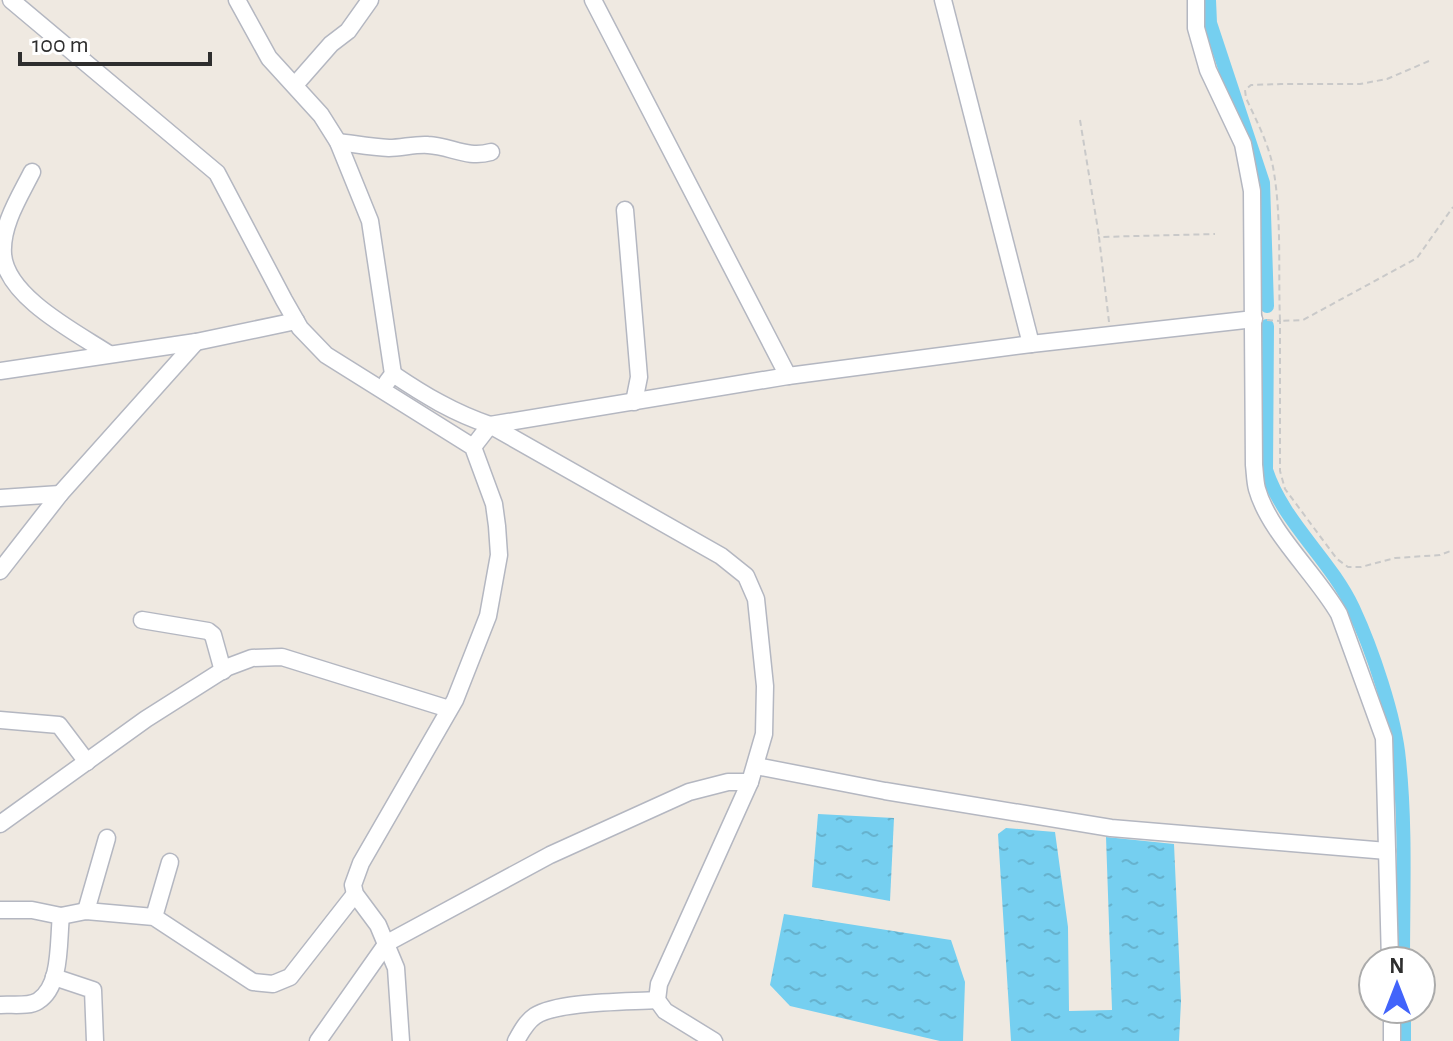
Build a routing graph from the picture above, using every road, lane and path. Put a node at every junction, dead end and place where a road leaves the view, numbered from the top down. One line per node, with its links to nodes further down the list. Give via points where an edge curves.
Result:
1 (11, 0): 18 (street, via 217,173)
2 (237, 0): 8 (street, via 269,58)
3 (370, 0): 8 (street, via 348,31)
4 (593, 0): 26 (street)
5 (943, 0): 22 (street)
6 (1196, 0): 17 (street, via 1196,28 1208,70 1248,164)
7 (1429, 61): 19 (path, via 1360,84 1251,85 1245,90 1273,168)
8 (295, 85): 10 (street)
9 (1080, 120): 16 (path)
10 (338, 142): 11 (street); 25 (street, via 370,221)
11 (491, 152)
12 (32, 172): 23 (street, via 7,225 3,255 10,274 28,299)
13 (1453, 207): 19 (path, via 1417,258 1303,320)
14 (625, 210): 28 (street, via 639,377)
15 (1215, 234): 16 (path)
16 (1099, 237): 20 (path)
17 (1254, 319): 19 (path); 20 (street); 43 (street, via 1257,489 1268,516 1328,595 1349,637 1384,738)
18 (296, 321): 21 (street); 27 (street, via 326,355)
19 (1280, 321): 33 (path, via 1280,471 1285,489 1337,559 1348,567 1361,567)
20 (1110, 335): 22 (street)
21 (196, 342): 23 (street); 31 (street)
22 (1031, 344): 26 (street)
23 (109, 354): 24 (street)
24 (0, 371)
25 (393, 374): 27 (street); 29 (street, via 450,409)
26 (788, 376): 28 (street)
27 (382, 390): 30 (street)
28 (634, 402): 29 (street)
29 (490, 425): 30 (street); 40 (street, via 721,556 746,576 756,599 765,686 764,734)
30 (473, 447): 37 (street, via 494,504 499,555 488,616)
31 (60, 494): 32 (street); 34 (street)
32 (0, 498)
33 (1453, 550)
34 (0, 571)
35 (142, 620): 36 (street, via 208,631)
36 (223, 671): 37 (street, via 252,658 282,657); 39 (street)
37 (449, 709): 45 (street, via 361,863)
38 (0, 720): 39 (street, via 59,725)
39 (87, 762): 41 (street)
40 (753, 774): 43 (street, via 1111,828); 50 (street, via 689,792 550,855); 53 (street, via 659,984)
41 (0, 824)
42 (107, 838): 47 (street)
43 (1387, 851): 51 (street)
44 (170, 862): 49 (street)
45 (355, 894): 49 (street, via 290,977 273,984 253,982); 50 (street)
46 (0, 910): 48 (street)
47 (86, 911): 48 (street); 49 (street)
48 (61, 916): 52 (street)
49 (154, 917)
50 (387, 943): 56 (street); 57 (street, via 396,968)
51 (1390, 945)
52 (54, 977): 54 (street, via 38,1001); 55 (street, via 93,990)
53 (657, 1000): 58 (street, via 567,1006 537,1014); 59 (street, via 665,1011)
54 (0, 1005)
55 (95, 1041)
56 (318, 1041)
57 (401, 1041)
58 (516, 1041)
59 (714, 1041)

